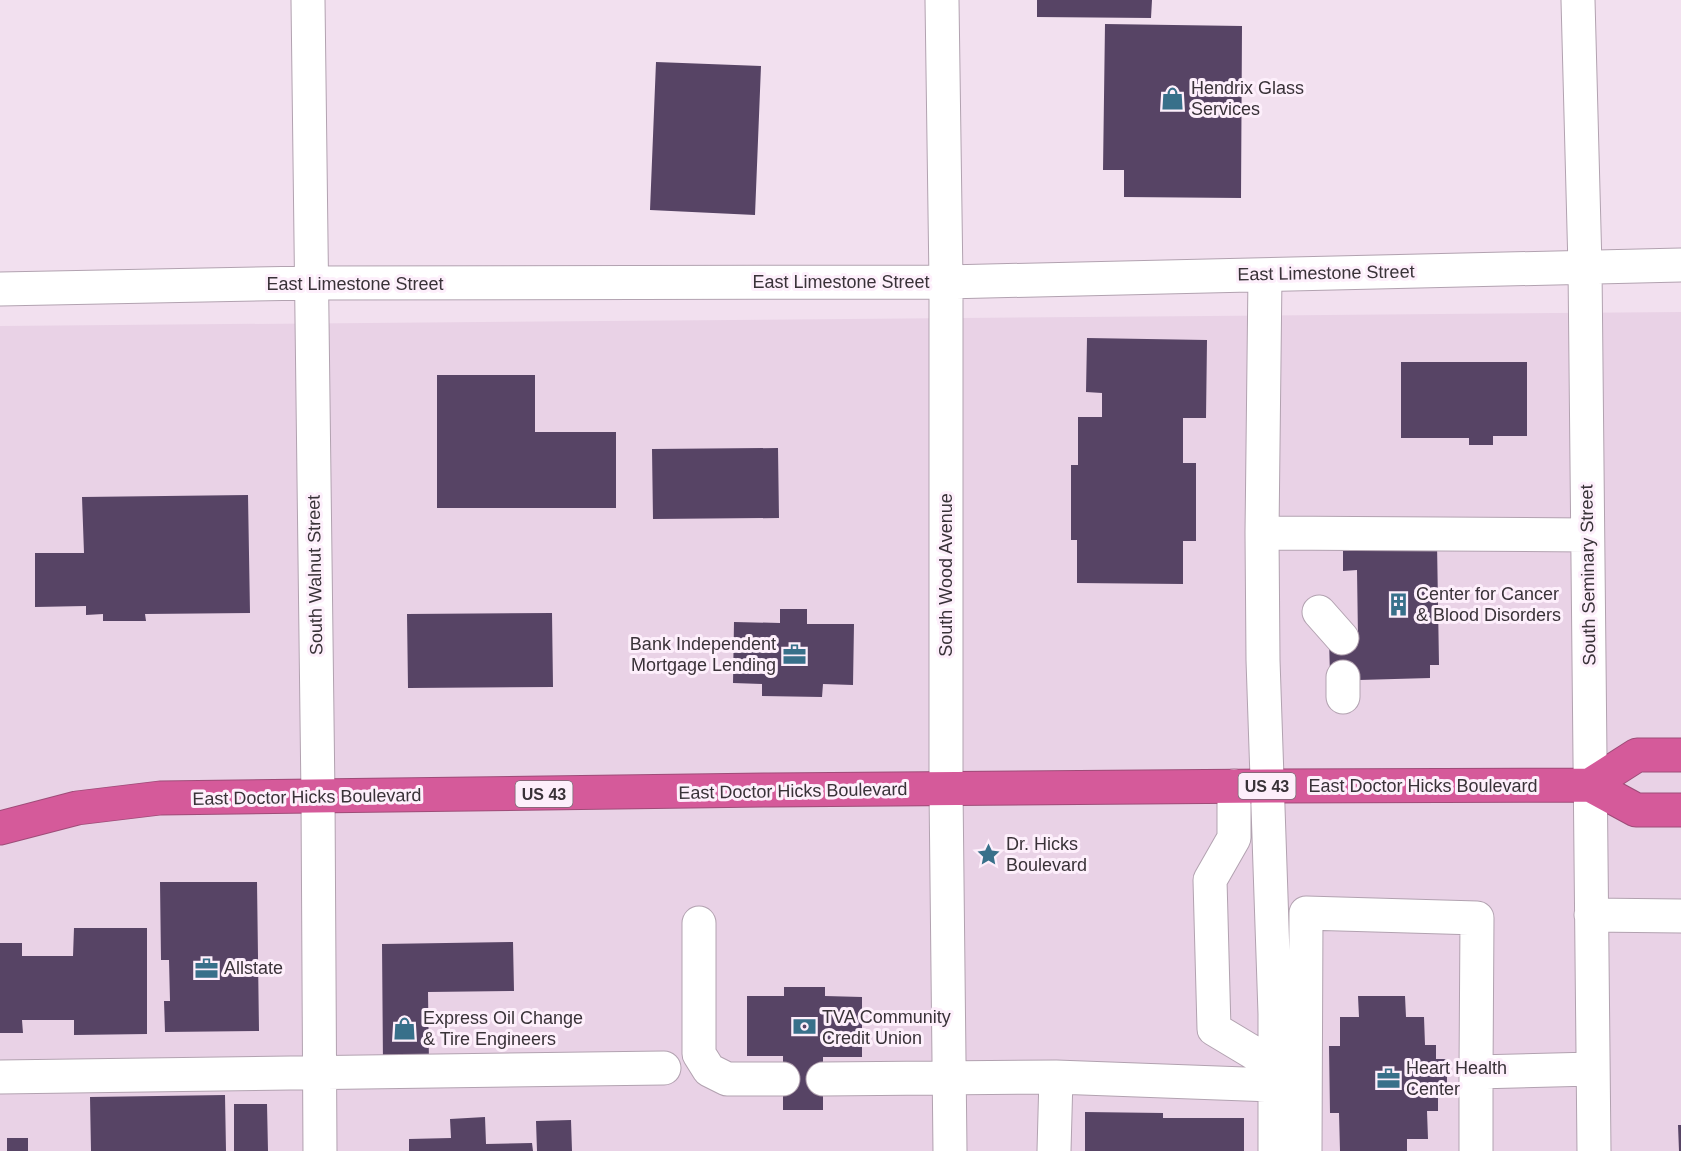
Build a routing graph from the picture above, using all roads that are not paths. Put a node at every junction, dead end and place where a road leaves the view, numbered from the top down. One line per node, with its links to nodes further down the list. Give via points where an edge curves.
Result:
1 (308, 0): 8 (street, South Walnut Street)
2 (942, 0): 7 (street, South Wood Avenue)
3 (1578, 0): 5 (street, South Seminary Street)
4 (1681, 265): 5 (street, East Limestone Street)
5 (1585, 267): 6 (street, East Limestone Street); 11 (street, South Seminary Street)
6 (1266, 275): 7 (street, East Limestone Street); 10 (street)
7 (946, 282): 8 (street, East Limestone Street); 18 (street, South Wood Avenue)
8 (311, 283): 9 (street, East Limestone Street); 19 (street, South Walnut Street)
9 (0, 289)
10 (1262, 533): 11 (street); 17 (street)
11 (1587, 535): 15 (street, South Seminary Street)
12 (1319, 612): 13 (street)
13 (1342, 638)
14 (1681, 755): 15 (highway, via 1637,755)
15 (1590, 785): 17 (highway, East Doctor Hicks Boulevard / US 43); 20 (highway, East Doctor Hicks Boulevard / US 43, via 1636,810); 22 (street, South Seminary Street)
16 (1234, 786): 17 (highway, East Doctor Hicks Boulevard / US 43); 18 (highway, East Doctor Hicks Boulevard / US 43); 29 (street, via 1234,838 1210,880 1214,1029)
17 (1268, 786): 29 (street)
18 (946, 789): 19 (highway, East Doctor Hicks Boulevard / US 43); 32 (street, South Wood Avenue)
19 (318, 797): 21 (highway, East Doctor Hicks Boulevard / US 43, via 160,798 77,808); 28 (street, South Walnut Street)
20 (1681, 810)
21 (0, 828)
22 (1591, 915): 23 (street); 26 (street, South Seminary Street)
23 (1681, 916)
24 (699, 923): 33 (street, via 699,1054 709,1070 727,1079)
25 (664, 1068): 28 (street)
26 (1593, 1069): 27 (street); 41 (street, South Seminary Street)
27 (1476, 1072): 39 (street, via 1477,918 1306,913); 40 (street)
28 (319, 1074): 30 (street); 35 (street, South Walnut Street)
29 (1274, 1075): 31 (street); 38 (street)
30 (0, 1077)
31 (1056, 1077): 32 (street); 37 (street)
32 (949, 1078): 34 (street); 36 (street, South Wood Avenue)
33 (783, 1079)
34 (823, 1079)
35 (320, 1151)
36 (950, 1151)
37 (1054, 1151)
38 (1275, 1151)
39 (1305, 1151)
40 (1476, 1151)
41 (1594, 1151)

